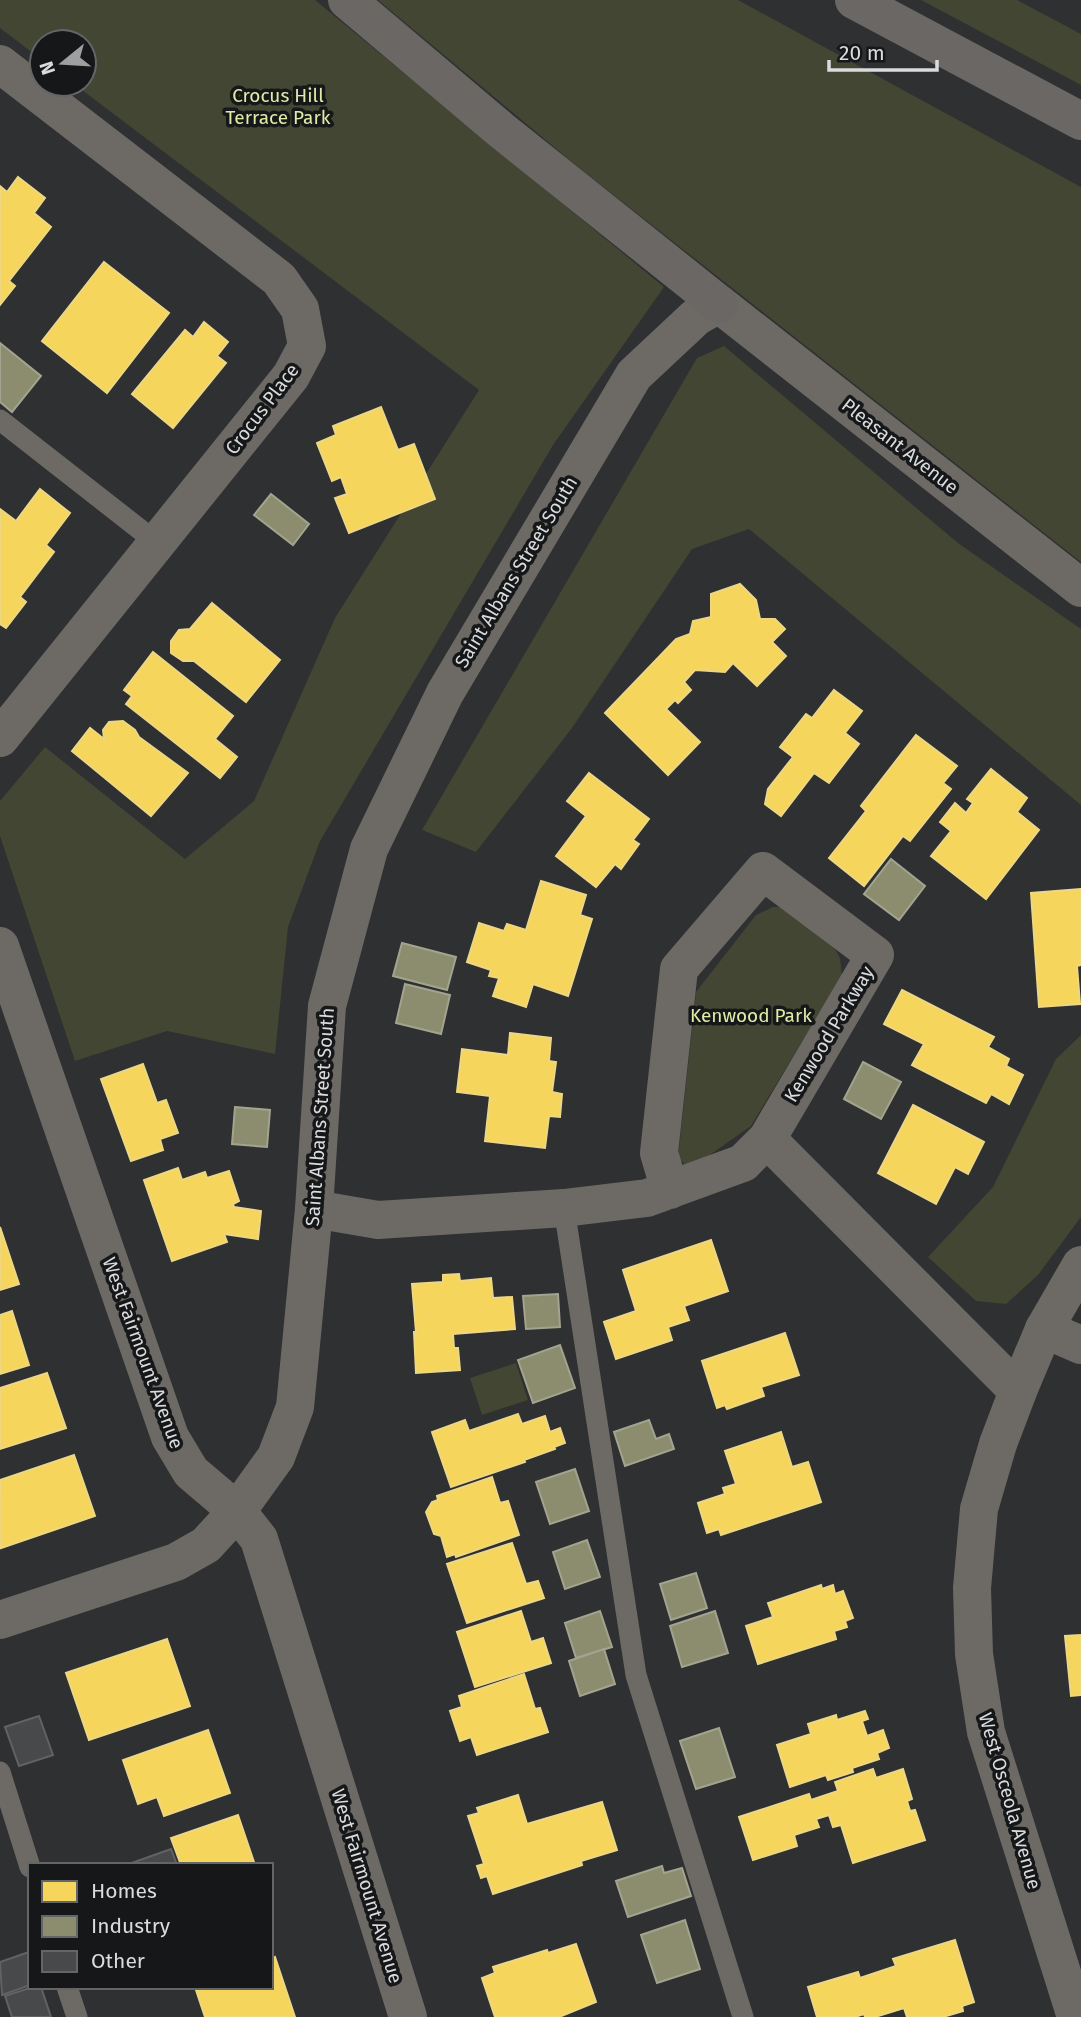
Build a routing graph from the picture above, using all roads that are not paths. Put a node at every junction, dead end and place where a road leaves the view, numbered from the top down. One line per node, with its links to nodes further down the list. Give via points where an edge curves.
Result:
1 (347, 0): 5 (highway)
2 (853, 0): 4 (highway)
3 (0, 64): 7 (street, Crocus Place, via 279,279 300,309 307,346 291,376)
4 (1081, 121)
5 (719, 304): 8 (street, Pleasant Avenue); 14 (street, Saint Albans Street South, via 696,317 634,375 445,693 369,849 327,1006)
6 (0, 420): 7 (lane)
7 (156, 542): 9 (street, Crocus Place)
8 (1081, 587)
9 (0, 738)
10 (0, 946): 19 (street, West Fairmount Avenue, via 170,1437 191,1472)
11 (767, 1139): 12 (street, Kenwood Parkway, via 743,1163); 12 (street, Kenwood Parkway, via 876,956 764,871 679,970 659,1153); 18 (street)
12 (670, 1190): 13 (street, Kenwood Parkway, via 647,1198)
13 (564, 1208): 14 (street, Kenwood Parkway, via 370,1220); 26 (lane, via 636,1675)
14 (314, 1209): 19 (street, Saint Albans Street South, via 295,1407 276,1457)
15 (1081, 1265): 16 (street, West Osceola Avenue)
16 (1044, 1329): 17 (street); 18 (street, West Osceola Avenue)
17 (1081, 1345)
18 (1017, 1391): 27 (street, West Osceola Avenue, via 979,1509 972,1588 974,1654 986,1732)
19 (237, 1511): 20 (street, Saint Albans Street South, via 206,1545 176,1562); 25 (street, West Fairmount Avenue, via 259,1539)
20 (0, 1620)
21 (0, 1772): 22 (lane)
22 (29, 1863)
23 (68, 1989): 24 (lane)
24 (77, 2017)
25 (408, 2017)
26 (743, 2017)
27 (1076, 2017)

